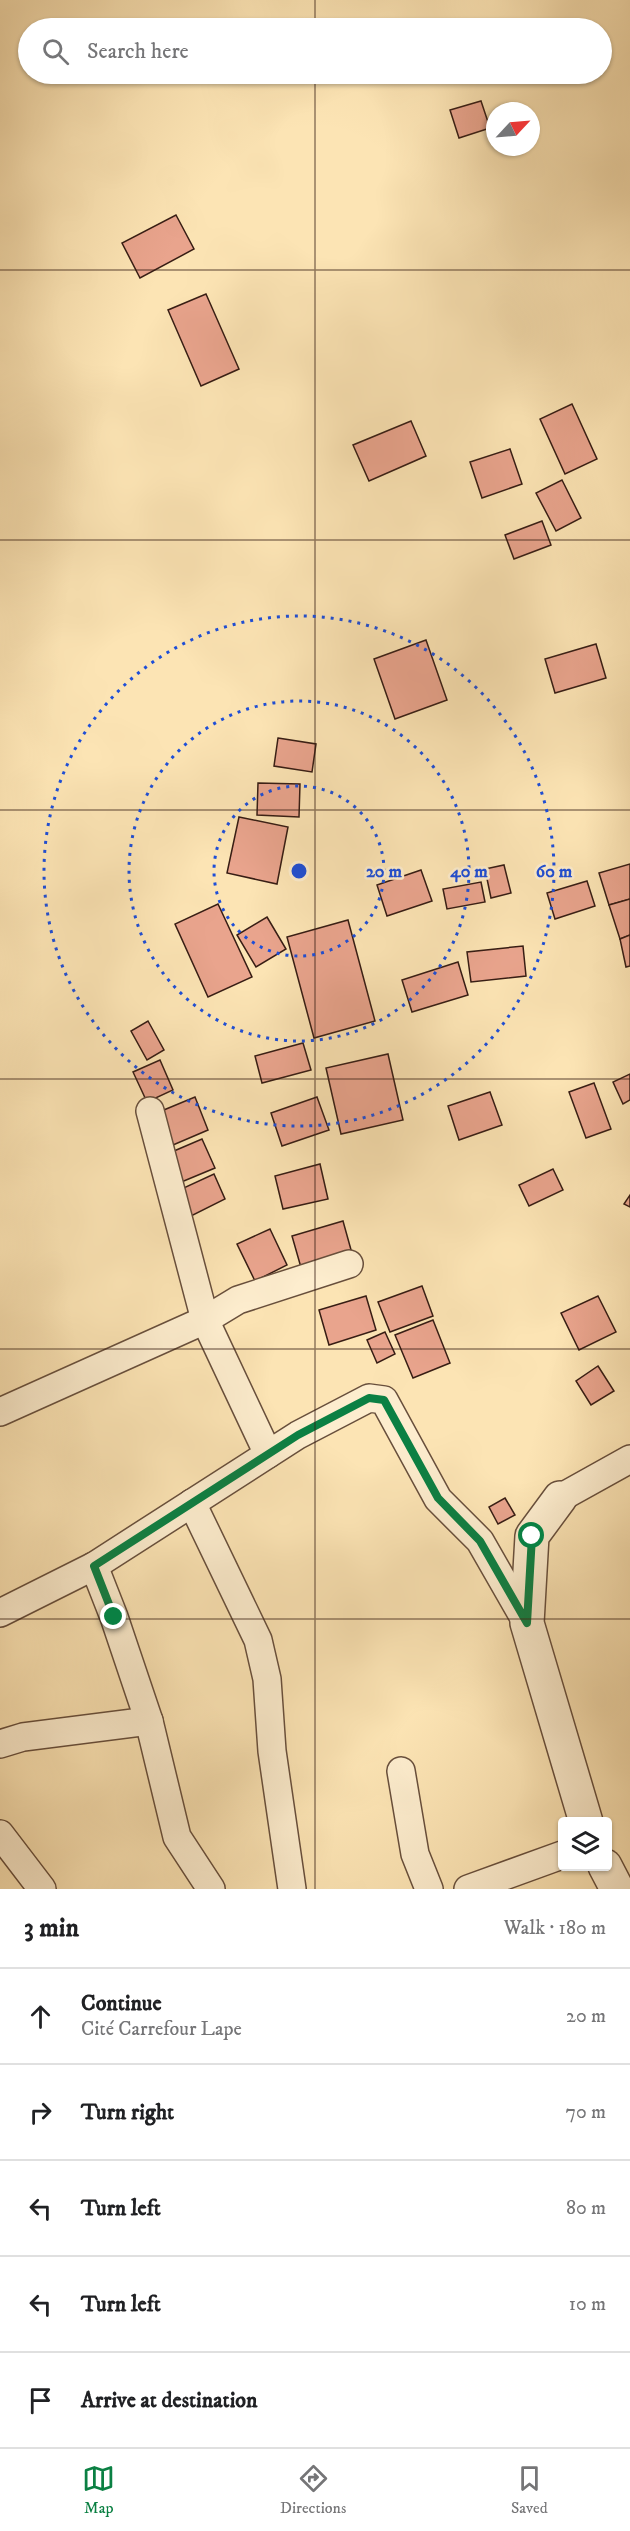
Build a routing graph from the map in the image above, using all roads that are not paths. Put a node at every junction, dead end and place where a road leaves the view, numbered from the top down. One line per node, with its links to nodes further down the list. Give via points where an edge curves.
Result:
1 (150, 1111): 3 (street)
2 (349, 1264): 3 (street, via 237,1300)
3 (205, 1320): 4 (street); 5 (street)
4 (0, 1412)
5 (268, 1454): 8 (street); 11 (street, via 369,1398 384,1400 438,1498 480,1541)
6 (630, 1459): 7 (street)
7 (560, 1498): 11 (street, via 532,1536)
8 (192, 1503): 9 (street); 21 (street, via 258,1640 267,1678 272,1751)
9 (94, 1566): 10 (street); 12 (street)
10 (0, 1613)
11 (527, 1623): 15 (street)
12 (149, 1721): 13 (street, via 23,1737); 20 (street, via 177,1837)
13 (0, 1744)
14 (401, 1771): 22 (street, via 415,1854)
15 (585, 1817)
16 (0, 1834): 19 (street)
17 (558, 1856): 23 (street)
18 (608, 1871): 24 (street)
19 (42, 1889)
20 (211, 1889)
21 (292, 1889)
22 (429, 1889)
23 (468, 1889)
24 (617, 1889)

